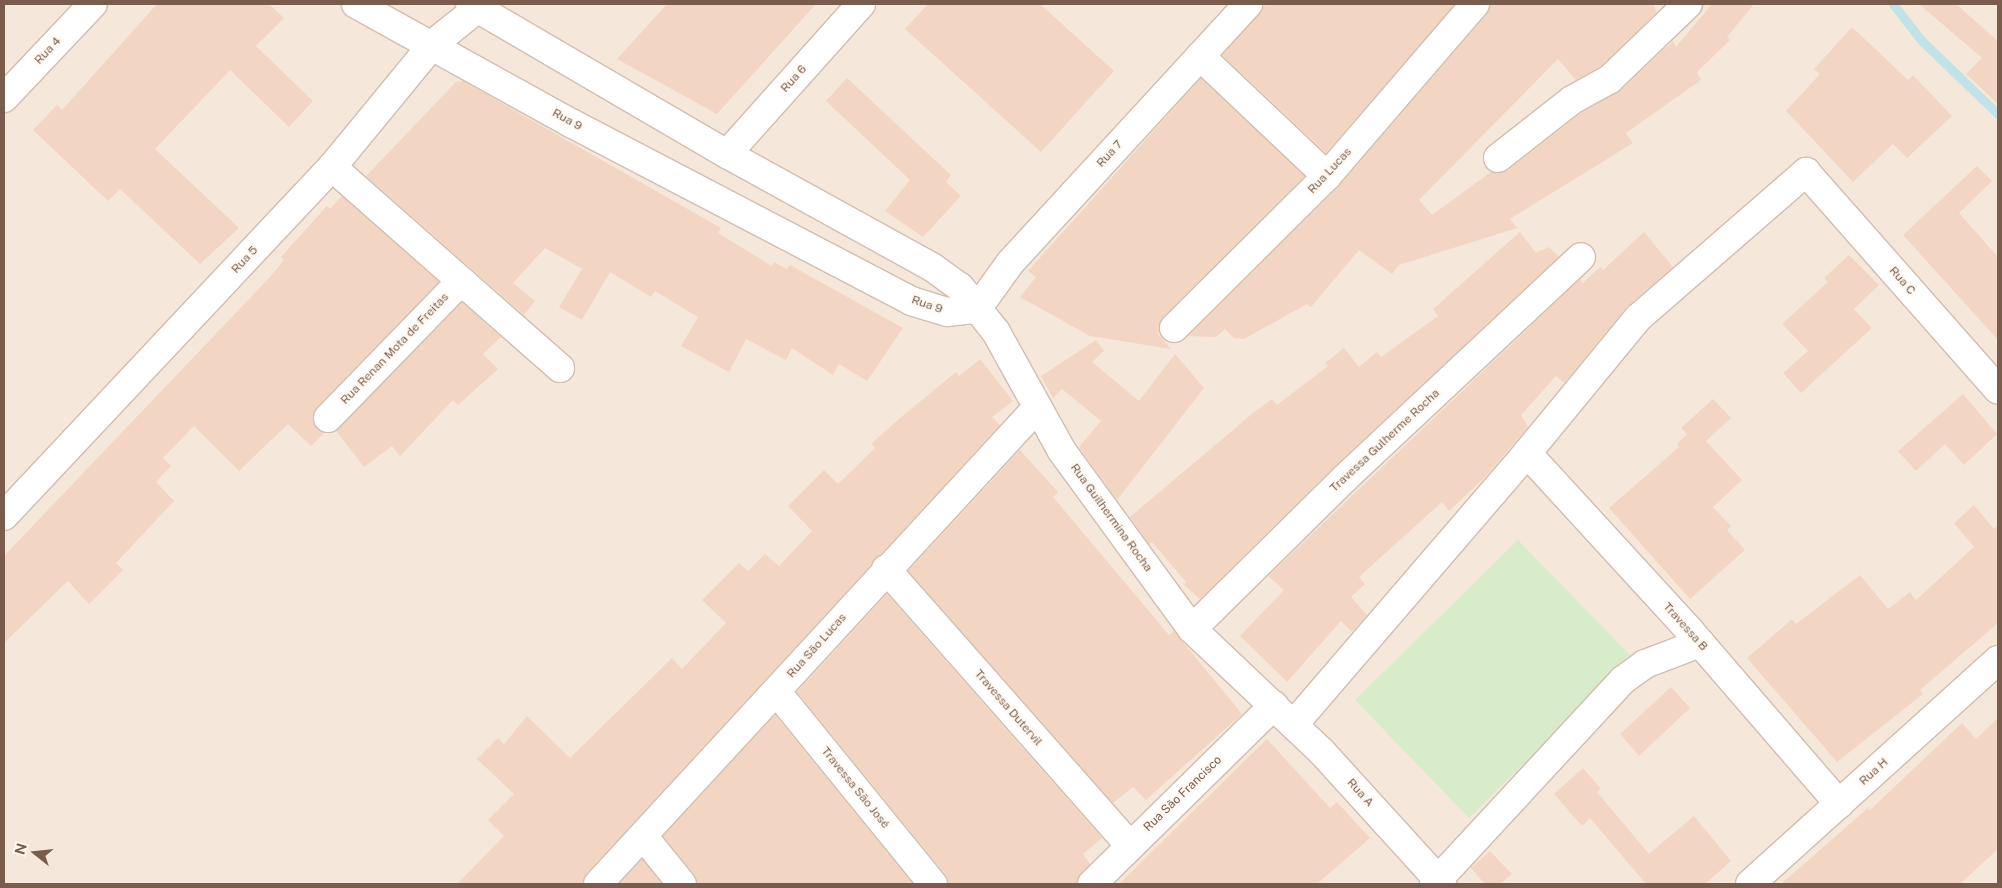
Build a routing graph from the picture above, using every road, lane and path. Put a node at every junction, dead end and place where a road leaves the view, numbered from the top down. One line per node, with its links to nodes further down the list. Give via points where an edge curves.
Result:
1 (93, 4): 10 (street, Rua 4)
2 (356, 4): 8 (street, Rua 9)
3 (862, 4): 11 (street, Rua 6)
4 (1248, 4): 9 (street, Rua 7)
5 (1475, 4): 14 (street, Rua Lucas)
6 (477, 5): 8 (street, Rua 5); 11 (street)
7 (1676, 9): 12 (street, via 1610,78 1572,100)
8 (433, 44): 13 (street, Rua 5); 17 (street, Rua 9, via 571,123 911,301 947,312)
9 (1200, 56): 14 (street); 17 (street, Rua 7, via 1010,264)
10 (4, 98)
11 (727, 154): 17 (street, via 932,267 960,287)
12 (1498, 158)
13 (332, 167): 16 (street); 24 (street, Rua 5)
14 (1327, 176): 18 (street, Rua Lucas)
15 (1581, 257): 26 (street, Travessa Gulherme Rocha, via 1345,478)
16 (461, 281): 19 (street); 22 (street, Rua Renan Mota de Freitas)
17 (977, 309): 21 (street, Rua Guilhermina Rocha, via 999,339)
18 (1174, 328)
19 (560, 368)
20 (1998, 390): 23 (street, Rua C, via 1806,172 1638,318)
21 (1036, 410): 25 (street, Rua São Lucas); 26 (street, Rua Guilhermina Rocha, via 1062,451)
22 (328, 418)
23 (1527, 454): 27 (street, Travessa B); 31 (street)
24 (4, 516)
25 (886, 569): 29 (street, Rua São Lucas); 34 (street, Travessa Dutervil)
26 (1192, 629): 30 (street, Rua Guilhermina Rocha)
27 (1700, 643): 32 (street, Travessa B); 35 (street, via 1645,664 1623,680)
28 (1998, 660): 32 (street, Rua H)
29 (776, 691): 33 (street, Rua São Lucas); 38 (street, Travessa São José)
30 (1274, 705): 31 (street, Rua A); 34 (street, Rua São Francisco)
31 (1294, 724): 35 (street, Rua A)
32 (1839, 804): 40 (street, Rua H)
33 (643, 836): 36 (street, Rua São Lucas); 37 (street)
34 (1130, 846): 39 (street, Rua São Francisco)
35 (1438, 883)
36 (598, 884)
37 (682, 884)
38 (933, 884)
39 (1092, 884)
40 (1750, 884)

